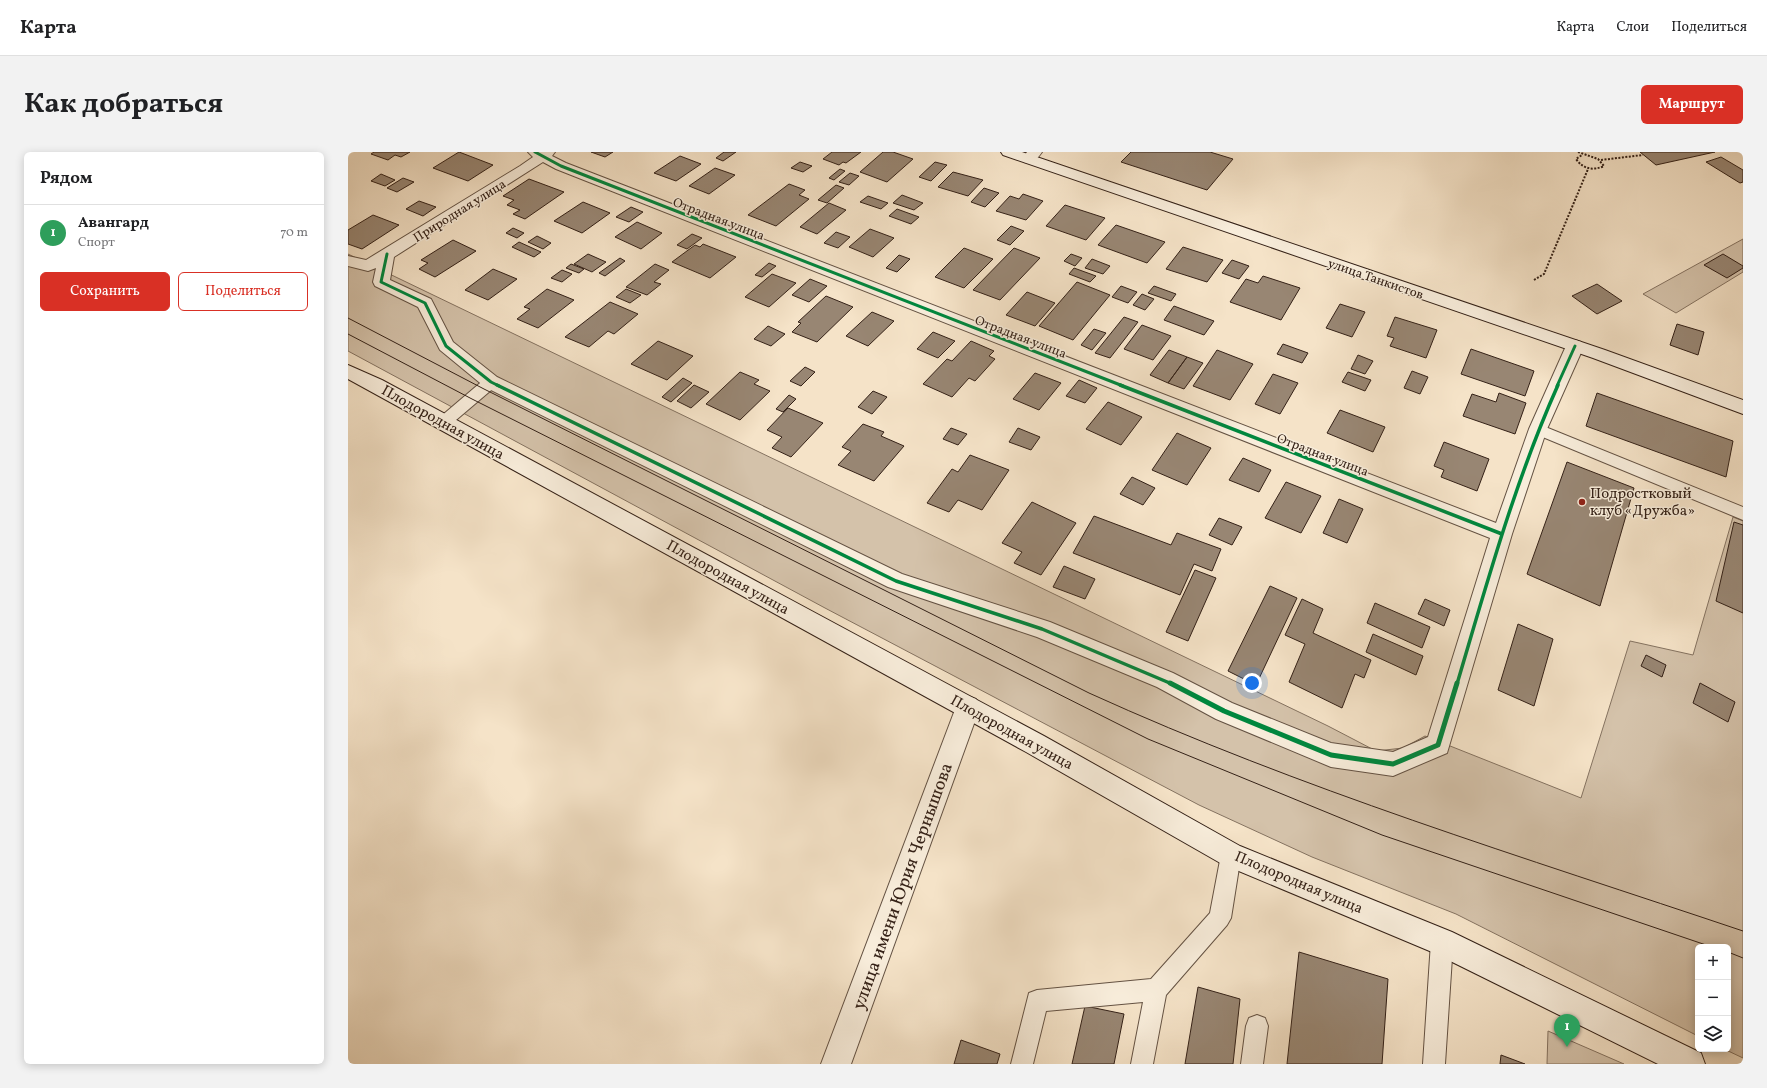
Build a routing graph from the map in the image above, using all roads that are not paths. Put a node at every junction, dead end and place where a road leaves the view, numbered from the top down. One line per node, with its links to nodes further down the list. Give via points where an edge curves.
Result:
1 (1008, 152): 3 (street, улица Танкистов)
2 (541, 154): 4 (street, Природная улица, via 524,169); 13 (street, Отрадная улица, via 560,166)
3 (1032, 156): 6 (street, улица Танкистов)
4 (387, 254): 5 (street, Природная улица, via 368,266); 8 (street, via 382,282 425,303 446,346)
5 (348, 261)
6 (1575, 346): 9 (street, улица Танкистов); 11 (street)
7 (348, 371): 10 (street, Плодородная улица)
8 (491, 382): 10 (lane); 13 (street, via 896,581 1042,629 1165,680 1224,711 1331,755 1393,764 1438,745)
9 (1743, 407)
10 (444, 422): 14 (street, Плодородная улица)
11 (1538, 429): 12 (lane); 13 (street)
12 (1743, 514)
13 (1502, 534)
14 (968, 708): 15 (street, Плодородная улица); 19 (street, улица имени Юрия Чернышова)
15 (1231, 855): 16 (street, Плодородная улица); 17 (lane, via 1220,918)
16 (1442, 942): 23 (lane); 24 (street, Плодородная улица)
17 (1156, 990): 20 (lane, via 1037,1001); 21 (lane)
18 (1257, 1026): 22 (lane)
19 (836, 1064)
20 (1022, 1064)
21 (1142, 1064)
22 (1252, 1064)
23 (1434, 1064)
24 (1690, 1064)

